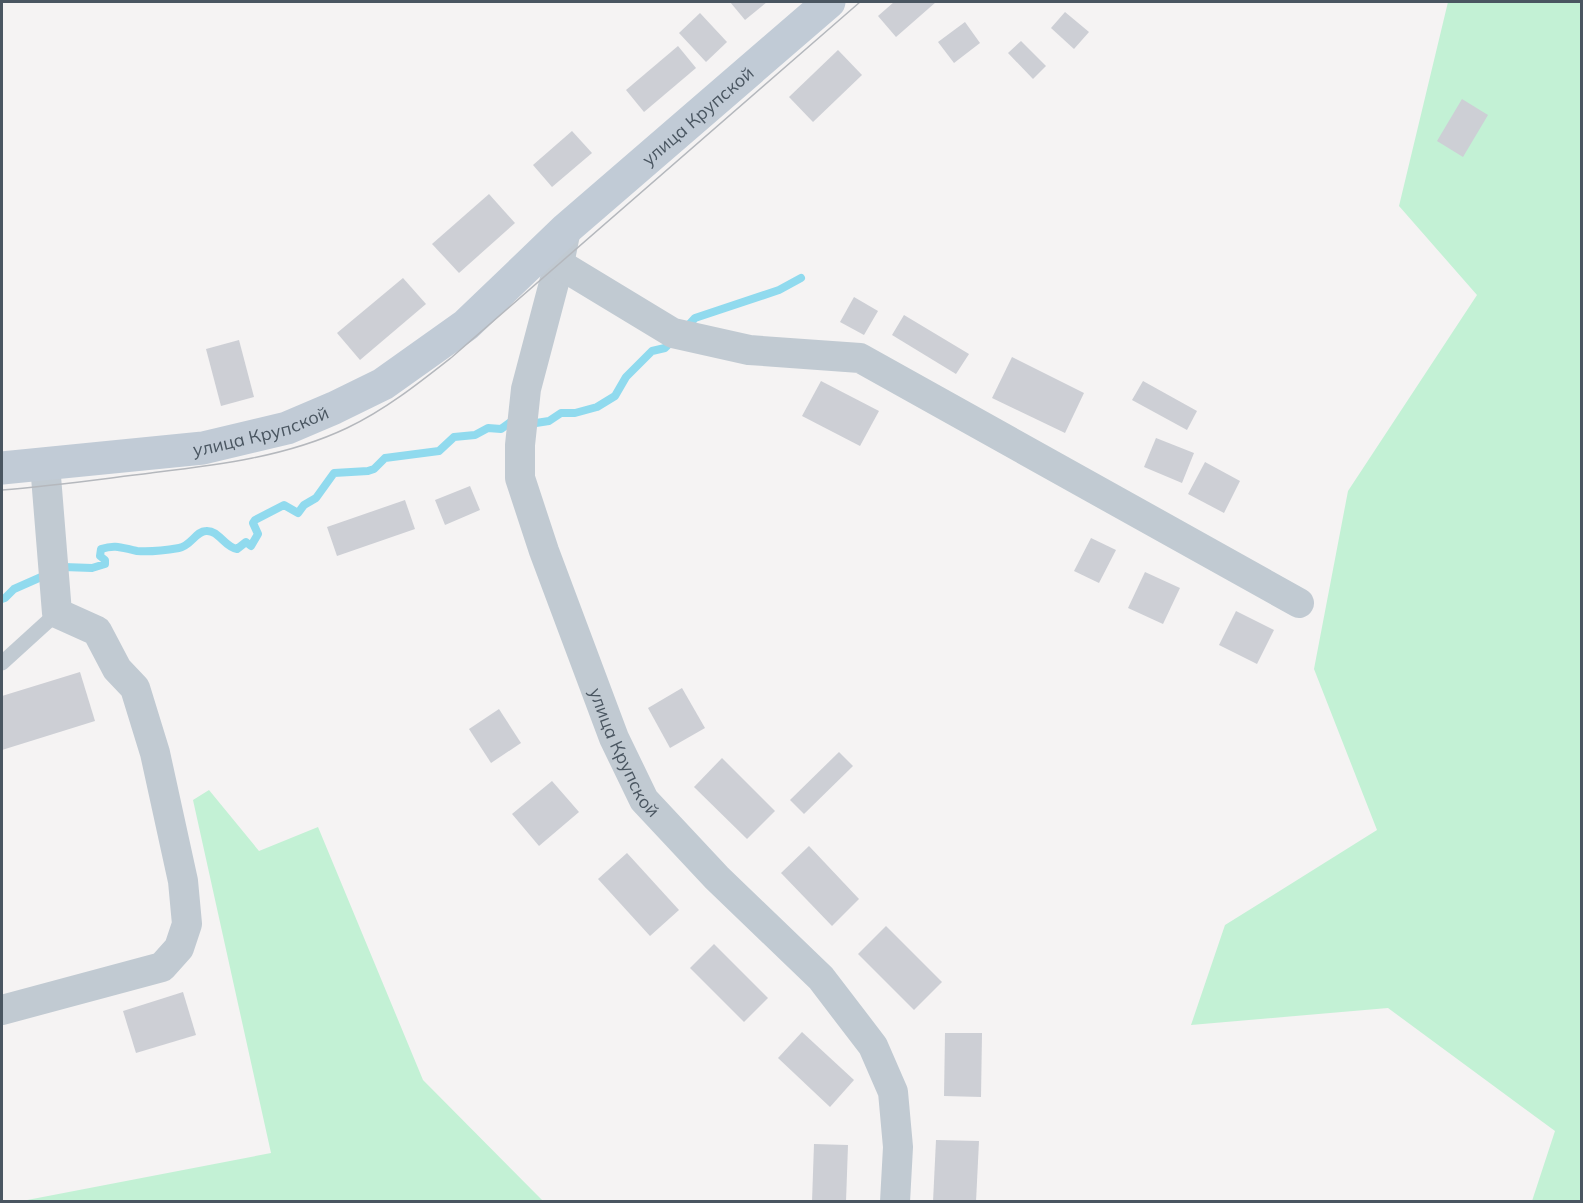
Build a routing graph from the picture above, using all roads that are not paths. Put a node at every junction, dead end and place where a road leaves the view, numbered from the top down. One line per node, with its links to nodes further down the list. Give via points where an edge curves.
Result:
1 (829, 2): 2 (main road, улица Крупской)
2 (566, 229): 3 (street, улица Крупской); 4 (main road, улица Крупской, via 466,325 383,384 334,408 287,428 202,448)
3 (559, 264): 6 (street, via 673,333 748,350 860,358); 10 (street, улица Крупской, via 525,389 520,445 520,478 544,551 614,738 644,800 717,878 821,978 873,1046 893,1092 898,1147)
4 (45, 464): 5 (main road, улица Крупской); 7 (street)
5 (2, 468)
6 (1299, 603)
7 (57, 613): 8 (lane); 9 (street, via 97,631 117,669 135,688 158,765 183,881 187,924 179,948 162,967)
8 (2, 663)
9 (2, 1011)
10 (895, 1202)

